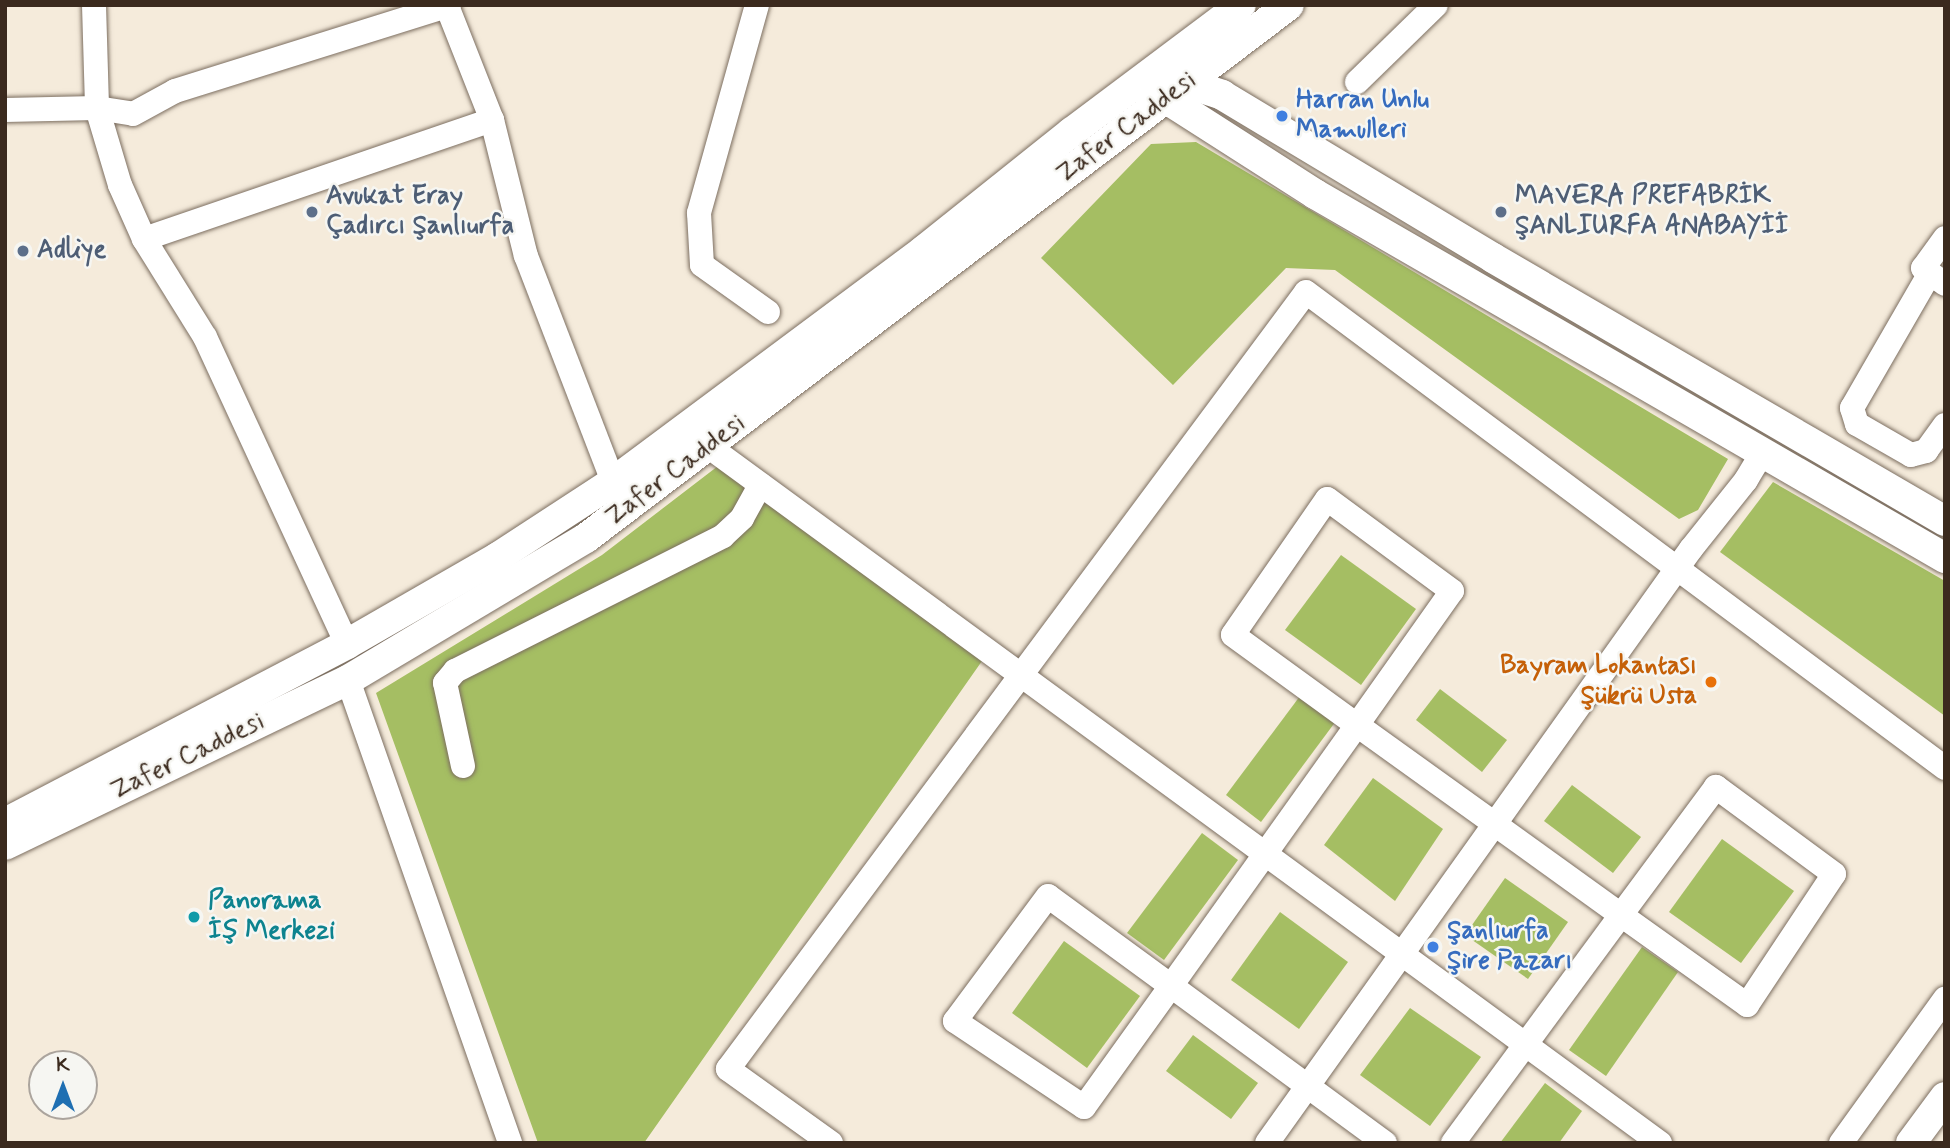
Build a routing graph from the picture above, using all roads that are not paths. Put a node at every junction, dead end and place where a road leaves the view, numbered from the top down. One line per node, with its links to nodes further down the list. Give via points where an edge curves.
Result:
1 (94, 5): 11 (street)
2 (757, 5): 17 (street, via 699,213 702,265)
3 (1241, 5): 7 (main road, Zafer Caddesi)
4 (1289, 5): 10 (main road, Zafer Caddesi)
5 (1436, 5): 9 (street)
6 (448, 6): 11 (street, via 176,91 133,114); 13 (street)
7 (1165, 61): 8 (main road, Zafer Caddesi); 10 (main road)
8 (1139, 80): 10 (main road); 21 (main road, Zafer Caddesi, via 924,250)
9 (1357, 82)
10 (1176, 91): 19 (main road, Zafer Caddesi); 20 (main road, via 1315,194); 23 (main road, via 1223,95 1493,258)
11 (97, 108): 12 (street); 15 (street, via 120,185)
12 (5, 110)
13 (492, 120): 15 (street); 21 (street, via 526,256)
14 (1945, 238): 16 (street, via 1923,268)
15 (144, 239): 26 (street, via 205,337)
16 (1937, 279): 18 (street, via 1852,408 1857,424 1911,455 1926,450)
17 (768, 312)
18 (1945, 425)
19 (708, 446): 22 (street); 28 (main road, Zafer Caddesi, via 586,538)
20 (1762, 453): 24 (main road); 25 (street)
21 (613, 482): 26 (main road, Zafer Caddesi, via 498,557)
22 (760, 485): 27 (street); 30 (street, via 742,518 723,536 454,671 445,683)
23 (1941, 512)
24 (1945, 558)
25 (1679, 570): 27 (street, via 1306,292); 31 (street); 33 (street)
26 (347, 645): 32 (main road, Zafer Caddesi)
27 (1021, 675): 35 (street); 44 (street, via 728,1069)
28 (348, 680): 34 (main road, Zafer Caddesi); 43 (street)
29 (1357, 725): 29 (street, via 1452,591 1327,499 1233,635); 33 (street); 35 (street)
30 (463, 766)
31 (1945, 768)
32 (5, 823)
33 (1496, 825): 36 (street); 37 (street)
34 (5, 845)
35 (1265, 854): 37 (street); 38 (street)
36 (1621, 915): 36 (street, via 1716,787 1834,874 1747,1005); 40 (street)
37 (1402, 954): 40 (street); 41 (street)
38 (1171, 986): 38 (street, via 1048,896 955,1021 1084,1107); 41 (street)
39 (1945, 999): 49 (street)
40 (1525, 1045): 47 (street); 48 (street)
41 (1308, 1086): 45 (street); 46 (street)
42 (1945, 1097): 50 (main road)
43 (510, 1143)
44 (831, 1143)
45 (1267, 1143)
46 (1385, 1143)
47 (1453, 1143)
48 (1660, 1143)
49 (1840, 1143)
50 (1911, 1143)

